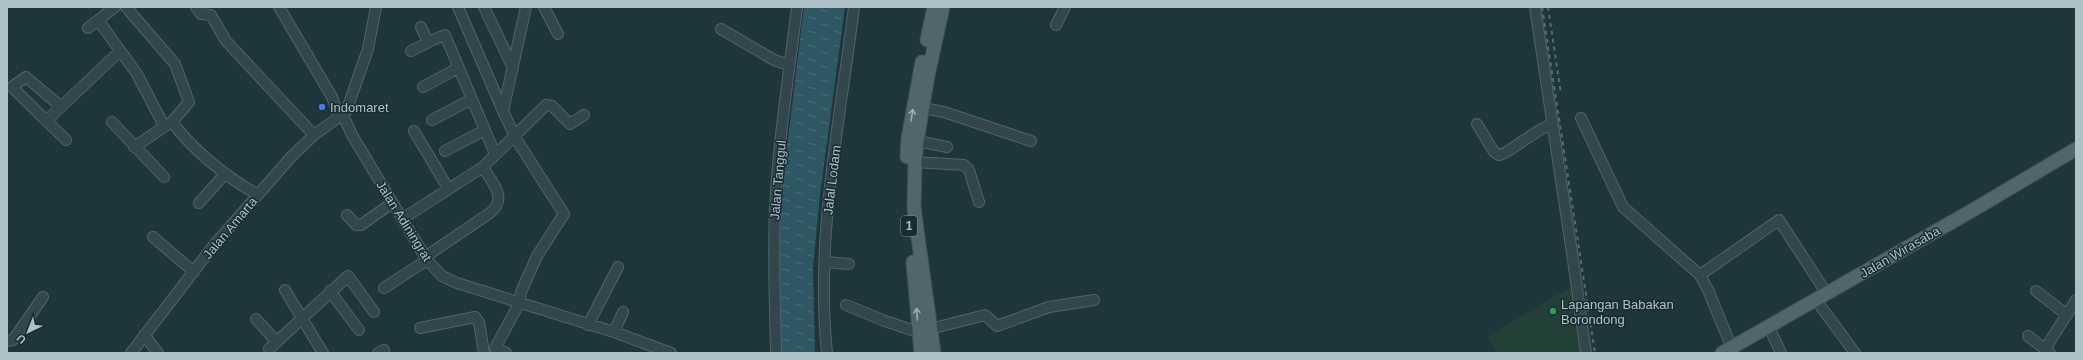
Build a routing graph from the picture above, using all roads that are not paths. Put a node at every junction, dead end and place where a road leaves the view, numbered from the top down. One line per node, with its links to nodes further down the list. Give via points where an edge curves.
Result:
1 (115, 7): 16 (street)
2 (126, 7): 40 (street, via 178,70 189,102)
3 (196, 7): 44 (street, via 201,14 211,15 226,41)
4 (280, 7): 34 (street, Jalan Adiningrat)
5 (376, 7): 34 (street, via 368,49 348,108)
6 (458, 7): 32 (street)
7 (484, 7): 27 (street)
8 (526, 7): 27 (street)
9 (544, 7): 21 (street)
10 (797, 7): 25 (street, Jalan Tanggul)
11 (854, 7): 67 (street, Jalal Lodam, via 831,184)
12 (934, 7): 30 (main road, 1)
13 (943, 7): 30 (main road, 1)
14 (1065, 7): 17 (street)
15 (1535, 7): 39 (street)
16 (98, 20): 18 (street); 23 (street)
17 (1056, 25)
18 (88, 28)
19 (421, 28): 22 (street)
20 (721, 29): 25 (street, via 774,60)
21 (558, 34)
22 (429, 42): 24 (street); 26 (street, via 445,35)
23 (120, 51): 31 (street); 40 (street)
24 (411, 51)
25 (789, 65): 107 (street, Jalan Tanggul, via 775,209)
26 (458, 68): 28 (street); 29 (street)
27 (513, 68): 32 (street)
28 (423, 87)
29 (472, 99): 36 (street); 42 (street)
30 (919, 103): 47 (main road, 1); 48 (street); 91 (main road, 1, one-way to 30, via 907,209 908,139)
31 (60, 106): 37 (street); 37 (street, via 26,77 12,86 13,91)
32 (503, 112): 45 (street)
33 (584, 115): 45 (street, via 570,124 555,108 548,105)
34 (341, 116): 44 (street, Jalan Amarta); 62 (street, Jalan Adiningrat)
35 (1581, 118): 71 (street, via 1623,207)
36 (432, 120)
37 (46, 121): 46 (street)
38 (112, 122): 49 (street)
39 (1553, 123): 41 (street, via 1499,155 1494,152); 111 (street)
40 (168, 124): 49 (street); 56 (street)
41 (1477, 124)
42 (485, 130): 52 (street); 53 (street)
43 (414, 131): 58 (street)
44 (314, 134): 59 (street, Jalan Amarta, via 290,157)
45 (514, 135): 53 (street); 80 (street, via 564,212 537,256)
46 (66, 140)
47 (916, 141): 50 (street); 54 (main road, 1)
48 (1031, 141)
49 (134, 147): 57 (street)
50 (947, 147)
51 (2076, 149): 77 (main road, Jalan Wirasaba)
52 (445, 150)
53 (495, 154): 55 (street)
54 (915, 162): 61 (street, via 964,165 969,170); 91 (main road, 1, via 914,208)
55 (483, 167): 58 (street); 66 (street, via 500,197 499,204)
56 (225, 174): 59 (street); 60 (street)
57 (164, 177)
58 (448, 188): 64 (street)
59 (258, 195): 70 (street, Jalan Amarta)
60 (198, 202)
61 (979, 202)
62 (392, 203): 63 (street, via 361,225 356,224); 64 (street, Jalan Adiningrat)
63 (347, 215)
64 (402, 219): 66 (street, Jalan Adiningrat)
65 (154, 237): 70 (street)
66 (426, 259): 72 (street); 80 (street, Jalan Adiningrat, via 448,279)
67 (825, 262): 68 (street); 108 (street, Jalal Lodam)
68 (849, 264)
69 (618, 267): 87 (street)
70 (194, 272): 93 (street, Jalan Amarta)
71 (1700, 275): 77 (street, via 1779,220); 99 (street, via 1708,290)
72 (384, 288)
73 (285, 290): 85 (street)
74 (2036, 291): 84 (street)
75 (330, 292): 82 (street, via 349,276); 85 (street); 90 (street)
76 (43, 297): 95 (street, via 13,340)
77 (1821, 297): 88 (main road, Jalan Wirasaba); 113 (street)
78 (1094, 300): 91 (street, via 1049,307 997,326 985,315)
79 (2076, 300): 84 (street)
80 (519, 304): 87 (street, Jalan Adiningrat); 98 (street)
81 (846, 305): 91 (street, via 885,321)
82 (374, 312)
83 (623, 312): 92 (street)
84 (2067, 315): 100 (street)
85 (302, 318): 96 (street); 104 (street)
86 (256, 320): 96 (street)
87 (588, 325): 92 (street, Jalan Adiningrat)
88 (1769, 327): 99 (main road, Jalan Wirasaba); 112 (street)
89 (420, 328): 101 (street, via 475,317 479,322)
90 (359, 330)
91 (924, 330): 109 (main road, 1); 110 (main road, 1)
92 (614, 332): 106 (street, Jalan Adiningrat)
93 (144, 335): 102 (street, Jalan Amarta); 103 (street)
94 (2028, 336): 100 (street)
95 (7, 341)
96 (276, 341): 97 (street)
97 (269, 349)
98 (496, 350): 105 (street)
99 (1729, 351)
100 (2047, 351)
101 (480, 352)
102 (131, 353)
103 (158, 353)
104 (323, 353)
105 (506, 353)
106 (671, 353)
107 (776, 353)
108 (827, 353)
109 (921, 353)
110 (934, 353)
111 (1586, 353)
112 (1781, 353)
113 (1855, 353)

